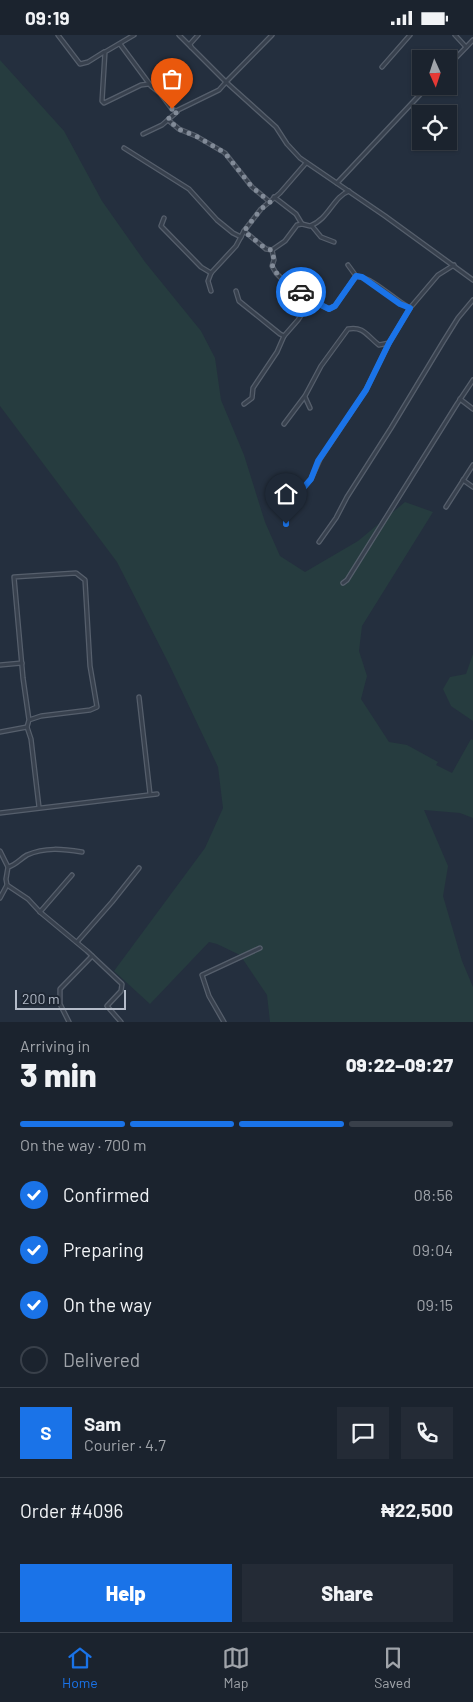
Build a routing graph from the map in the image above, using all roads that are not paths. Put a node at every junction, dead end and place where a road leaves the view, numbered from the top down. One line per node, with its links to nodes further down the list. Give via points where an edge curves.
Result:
1 (58, 35): 14 (street, via 80,64)
2 (134, 35): 11 (street)
3 (179, 35): 10 (street)
4 (198, 35): 8 (street)
5 (272, 35): 17 (street)
6 (410, 35): 16 (street)
7 (455, 35): 12 (street)
8 (193, 40): 10 (street); 13 (street, via 190,44)
9 (473, 40): 12 (street)
10 (184, 41): 13 (street)
11 (120, 44): 14 (street); 18 (street)
12 (466, 47): 15 (street)
13 (192, 49): 17 (street)
14 (105, 52): 18 (street, via 101,96 104,103 141,85)
15 (458, 55)
16 (382, 67)
17 (226, 82): 20 (street, via 219,90); 24 (street, via 276,127)
18 (150, 85): 20 (street, via 172,109)
19 (420, 95): 25 (street)
20 (178, 111): 21 (street)
21 (168, 119): 22 (street); 28 (street, via 178,129 225,153 252,187)
22 (143, 134)
23 (124, 148): 33 (street, via 189,189 217,220)
24 (306, 163): 25 (street); 27 (street)
25 (337, 183): 26 (street)
26 (349, 191): 31 (street, via 342,194 324,217); 37 (street)
27 (274, 197): 28 (street); 30 (street, via 296,214)
28 (270, 202): 32 (street)
29 (164, 218): 38 (street, via 161,226)
30 (302, 224): 31 (street); 35 (street)
31 (312, 226): 34 (street, via 321,237)
32 (244, 231): 33 (street); 35 (street, via 266,249)
33 (241, 237): 38 (street)
34 (334, 241)
35 (272, 250): 43 (street, via 272,266 276,273)
36 (348, 265): 39 (street)
37 (454, 265): 40 (street); 45 (street, via 438,275)
38 (211, 273): 41 (street, via 208,281)
39 (356, 276): 43 (street, via 332,309); 45 (street, via 366,279)
40 (473, 280)
41 (211, 291)
42 (236, 291): 46 (street, via 239,301)
43 (311, 300): 46 (street)
44 (473, 301): 60 (street, via 458,318)
45 (410, 308): 47 (street)
46 (284, 336): 51 (street, via 253,388 252,398)
47 (389, 343): 49 (street, via 379,345 358,327 348,329 321,366); 59 (street, via 366,390 318,461 311,479 297,495)
48 (473, 380): 50 (street)
49 (305, 396): 52 (street); 54 (street)
50 (460, 399): 53 (street); 61 (street, via 364,555)
51 (244, 404)
52 (310, 408)
53 (473, 409)
54 (284, 424)
55 (473, 465): 56 (street)
56 (463, 480): 57 (street); 58 (street)
57 (473, 487)
58 (446, 507)
59 (286, 524)
60 (319, 542)
61 (343, 583)
62 (22, 663): 63 (street); 65 (street); 65 (street, via 14,577 76,573 85,580 90,666 97,707)
63 (0, 665)
64 (140, 697): 68 (street)
65 (29, 720): 66 (street)
66 (27, 727): 67 (street); 70 (street)
67 (0, 732)
68 (150, 794): 69 (street); 70 (street)
69 (157, 794)
70 (39, 807): 71 (street)
71 (0, 813)
72 (82, 852): 74 (street, via 60,849 36,851)
73 (0, 853): 74 (street)
74 (8, 867): 77 (street)
75 (139, 868): 80 (street)
76 (72, 875): 79 (street)
77 (7, 885): 78 (street); 79 (street)
78 (0, 898)
79 (40, 912): 80 (street)
80 (77, 942): 82 (street)
81 (260, 948): 85 (street, via 202,975 209,996)
82 (92, 956): 83 (street, via 60,989 60,1004); 84 (street, via 122,984 121,991 107,1006)
83 (69, 1022)
84 (121, 1022)
85 (224, 1022)

